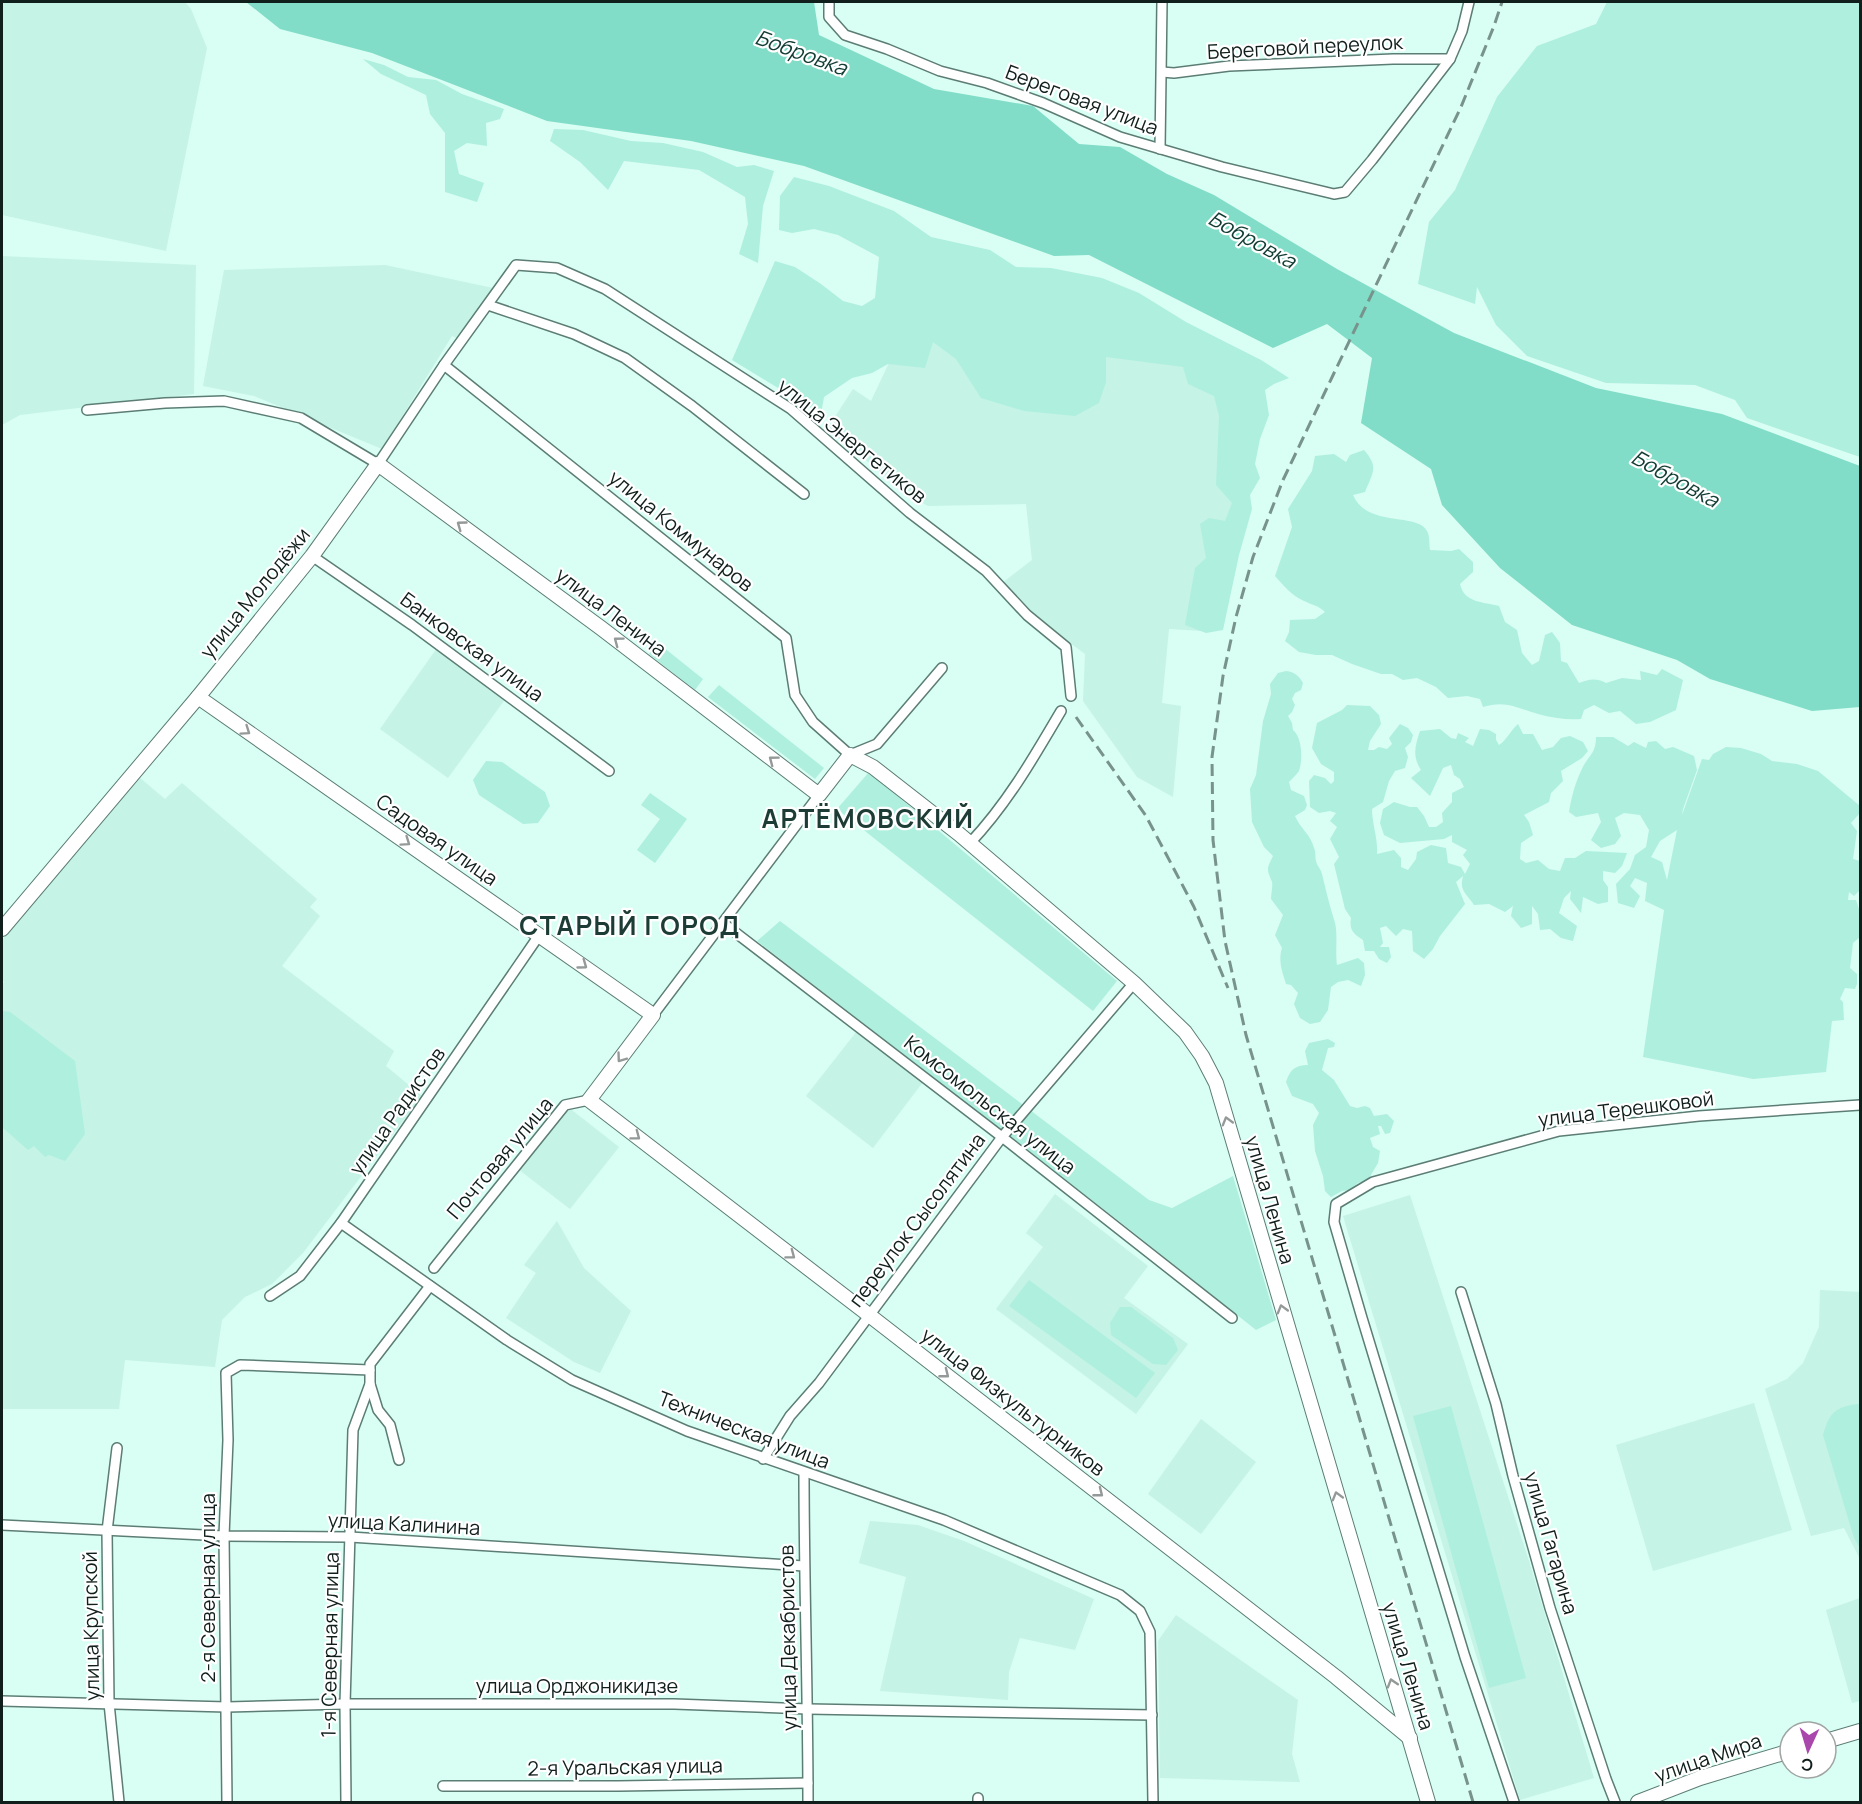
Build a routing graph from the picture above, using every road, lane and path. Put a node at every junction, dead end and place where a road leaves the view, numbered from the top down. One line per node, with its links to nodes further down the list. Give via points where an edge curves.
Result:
1 (829, 2): 6 (street, Береговая улица, via 829,17 845,35 940,71 1043,103 1112,134)
2 (1162, 2): 5 (street)
3 (1469, 2): 4 (street)
4 (1450, 59): 5 (street, Береговой переулок); 6 (street, Береговая улица, via 1345,192 1334,194)
5 (1162, 72): 6 (street)
6 (1160, 149)
7 (516, 265): 8 (street, улица Молодёжи); 15 (street, улица Энергетиков, via 557,268 605,289 791,409 910,513 986,571 1027,615 1066,647)
8 (488, 305): 9 (street, улица Молодёжи); 12 (street, via 574,334 625,358)
9 (444, 365): 11 (street, улица Молодёжи); 18 (street, улица Коммунаров, via 786,638 795,695 813,722)
10 (87, 410): 11 (street, via 224,401 301,418)
11 (378, 464): 13 (street, улица Молодёжи); 20 (street, улица Ленина, one-way to 11)
12 (804, 494)
13 (312, 556): 16 (street, улица Молодёжи); 19 (street, Банковская улица)
14 (942, 668): 18 (street, via 877,744)
15 (1071, 696)
16 (198, 698): 23 (street, улица Молодёжи); 24 (street, Садовая улица, one-way to 24)
17 (1061, 711): 21 (street, via 1021,779)
18 (850, 754): 20 (street); 21 (street, улица Ленина, via 873,767)
19 (609, 771)
20 (819, 795): 22 (street)
21 (970, 843): 25 (street, улица Ленина)
22 (723, 923): 26 (street); 29 (street, Комсомольская улица)
23 (2, 929)
24 (540, 934): 26 (street, Садовая улица, one-way to 26); 30 (street, улица Радистов)
25 (1134, 983): 29 (street, переулок Сысолятина); 56 (street, улица Ленина, one-way to 25, via 1216,1083 1185,1032)
26 (653, 1015): 27 (street, one-way to 27)
27 (590, 1100): 31 (street, Почтовая улица, via 565,1105); 35 (street, улица Физкультурников, one-way to 35)
28 (1860, 1105): 66 (street, улица Терешковой, via 1559,1131 1373,1182 1336,1204 1334,1222 1362,1317 1465,1657)
29 (1002, 1137): 35 (street, переулок Сысолятина); 36 (street, Комсомольская улица)
30 (341, 1223): 32 (street, Техническая улица); 34 (street, улица Радистов, via 300,1276)
31 (434, 1268)
32 (430, 1286): 37 (street, via 370,1364); 40 (street, Техническая улица, via 572,1380 687,1431)
33 (1461, 1292): 67 (street, улица Гагарина, via 1551,1608)
34 (270, 1296)
35 (869, 1315): 40 (street, переулок Сысолятина, via 790,1416); 56 (street, улица Физкультурников, one-way to 56)
36 (1232, 1318)
37 (370, 1370): 38 (street, 1-я Северная улица); 45 (street, 2-я Северная улица, via 240,1365 226,1373)
38 (370, 1384): 41 (street, 1-я Северная улица, via 378,1410 390,1425); 46 (street, 1-я Северная улица, via 353,1430)
39 (117, 1448): 44 (street, улица Крупской)
40 (763, 1459): 42 (street, Техническая улица)
41 (399, 1460)
42 (804, 1473): 47 (street, улица Декабристов); 53 (street, Техническая улица, via 944,1520 1119,1595 1140,1611 1150,1632)
43 (2, 1525): 44 (street, улица Калинина)
44 (107, 1531): 45 (street, улица Калинина); 49 (street, улица Крупской)
45 (224, 1536): 46 (street, улица Калинина); 51 (street, 2-я Северная улица)
46 (350, 1537): 47 (street, улица Калинина); 50 (street, 1-я Северная улица)
47 (804, 1566): 52 (street, улица Декабристов)
48 (2, 1701): 49 (street, улица Орджоникидзе)
49 (109, 1703): 51 (street, улица Орджоникидзе); 60 (street, улица Крупской)
50 (345, 1704): 51 (street, улица Орджоникидзе); 52 (street, улица Орджоникидзе, via 674,1704); 62 (street, 1-я Северная улица)
51 (226, 1707): 61 (street, 2-я Северная улица)
52 (808, 1709): 53 (street, улица Орджоникидзе); 58 (street, улица Декабристов)
53 (1152, 1715): 64 (street)
54 (1860, 1731): 55 (street)
55 (1838, 1737)
56 (1410, 1738): 65 (street, улица Ленина)
57 (1778, 1755): 68 (street, улица Мира, via 1700,1778)
58 (808, 1783): 59 (street, 2-я Уральская улица); 63 (street, улица Декабристов)
59 (443, 1786)
60 (119, 1803)
61 (227, 1803)
62 (345, 1803)
63 (808, 1803)
64 (1152, 1803)
65 (1428, 1803)
66 (1514, 1803)
67 (1615, 1803)
68 (1638, 1803)

